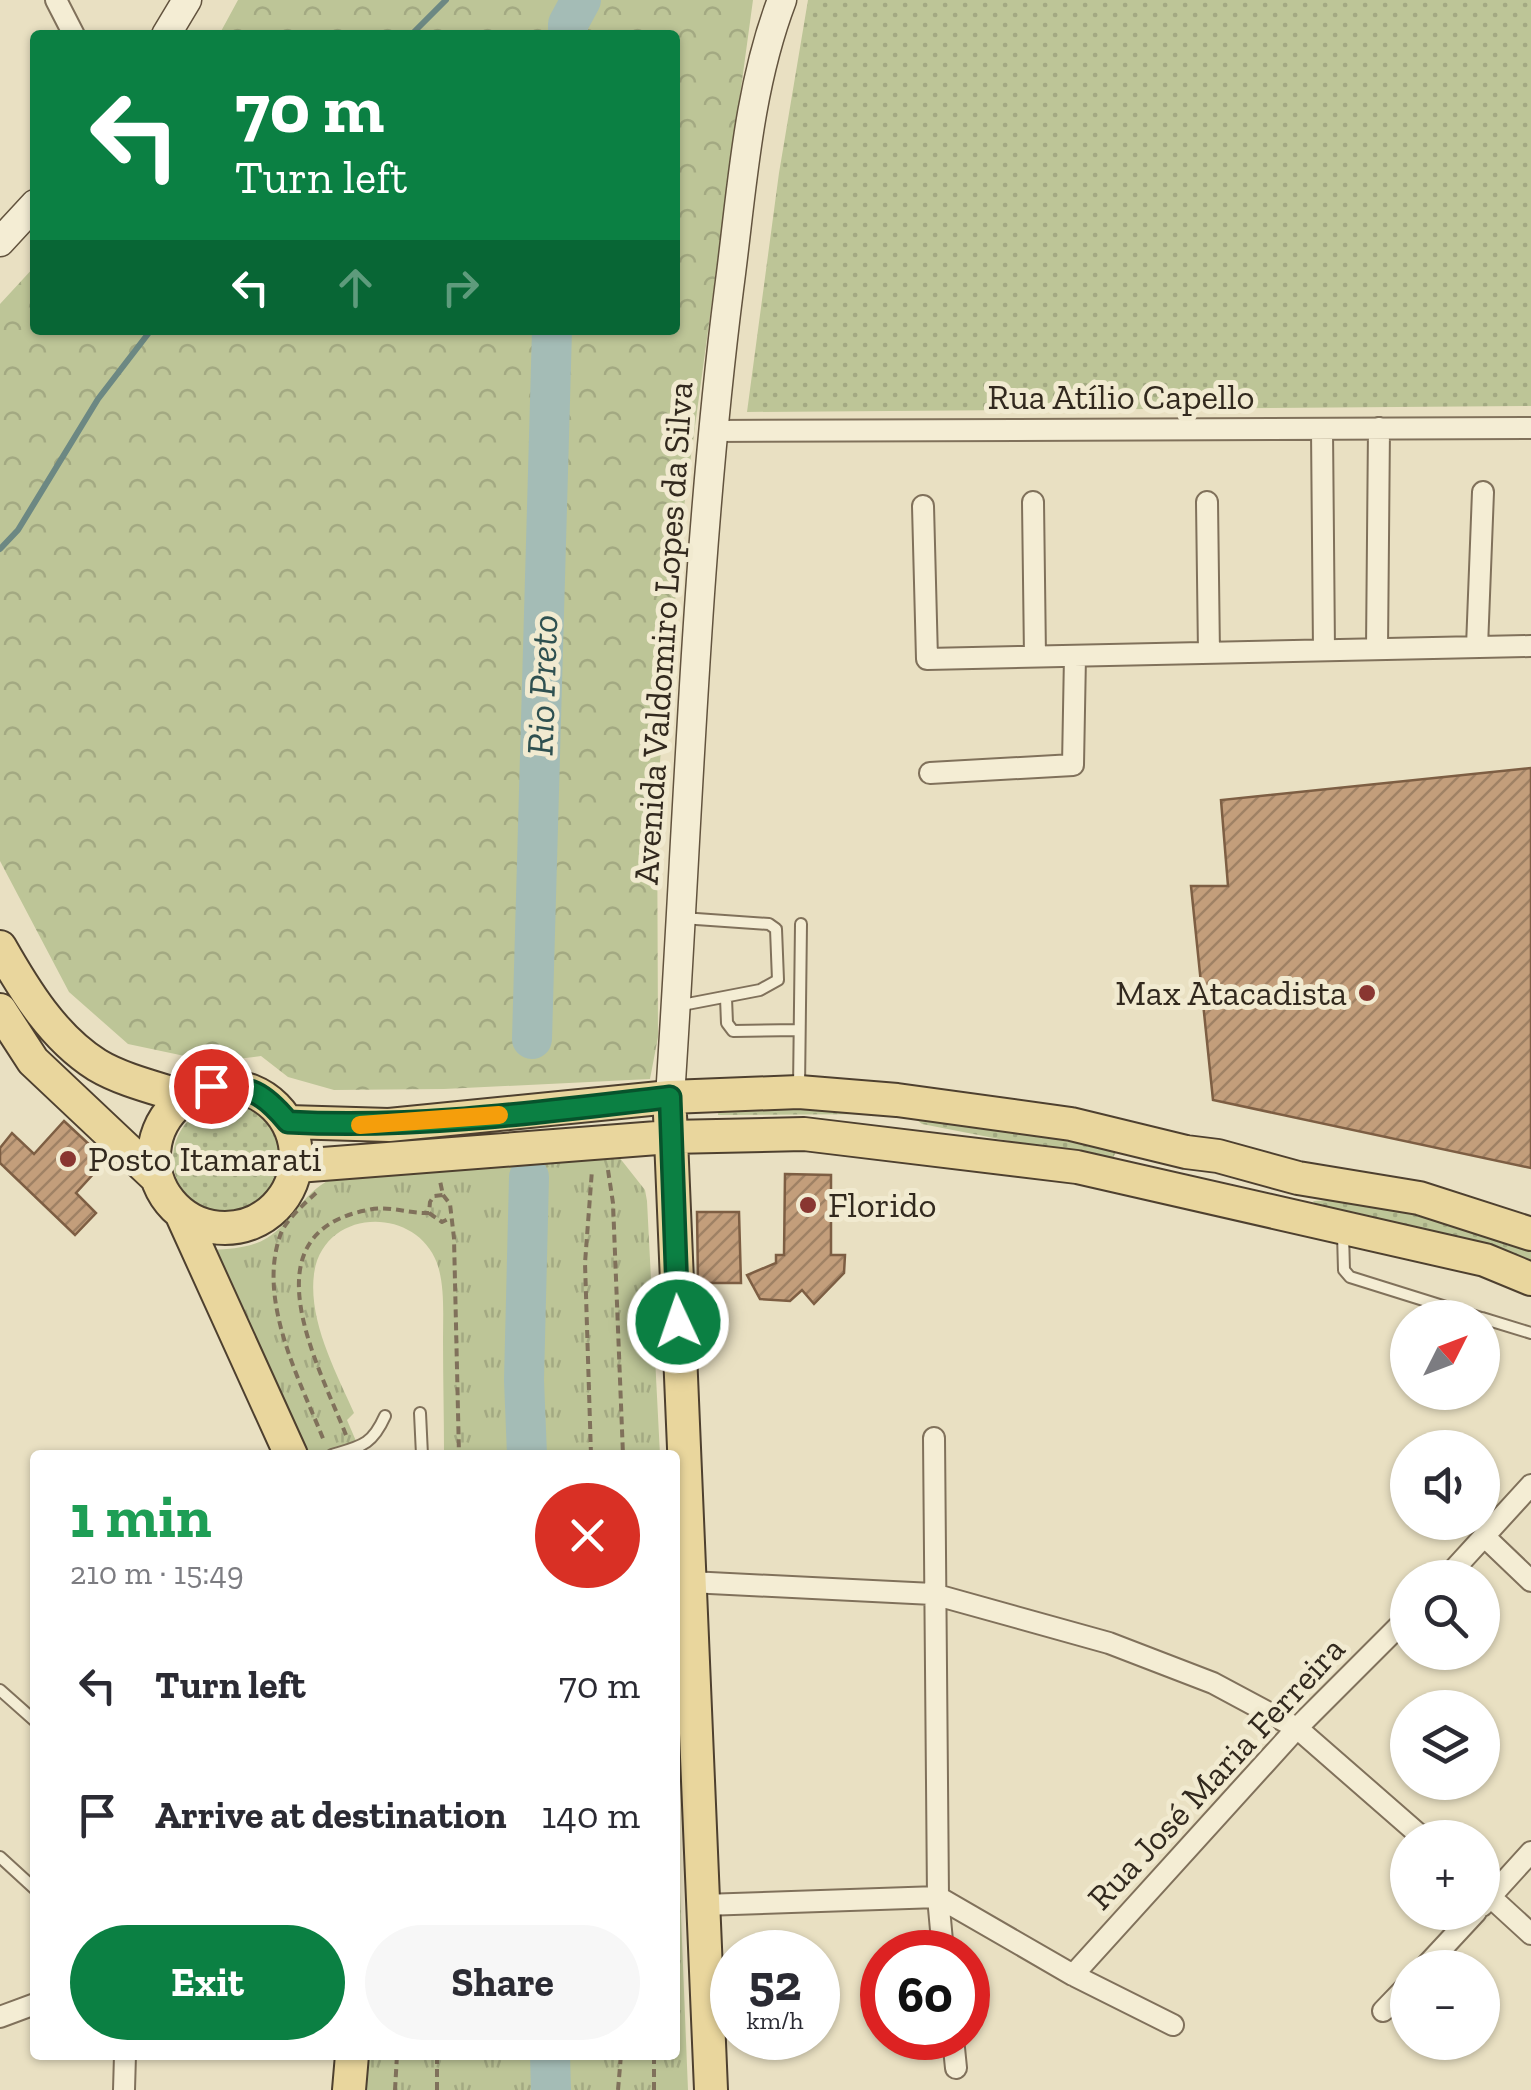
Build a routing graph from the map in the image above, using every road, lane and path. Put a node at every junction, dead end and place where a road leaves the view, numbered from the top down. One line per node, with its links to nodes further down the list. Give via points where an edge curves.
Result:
1 (56, 0): 4 (street)
2 (187, 0): 5 (main road)
3 (782, 0): 11 (main road, Avenida Valdomiro Lopes da Silva, via 752,107)
4 (71, 30)
5 (169, 30)
6 (30, 209): 7 (main road)
7 (0, 242)
8 (1379, 428): 9 (street, Rua Atílio Capello); 10 (street, Rua Atílio Capello); 18 (street)
9 (1531, 428)
10 (1322, 430): 11 (street, Rua Atílio Capello); 19 (street)
11 (711, 431): 24 (main road, Avenida Valdomiro Lopes da Silva)
12 (1482, 492): 17 (street)
13 (1033, 502): 21 (street)
14 (1208, 502): 20 (street)
15 (923, 506): 21 (street, via 927,659)
16 (1531, 646): 17 (street)
17 (1477, 647): 18 (street)
18 (1377, 649): 19 (street)
19 (1324, 650): 20 (street)
20 (1209, 653): 22 (street)
21 (1034, 656): 22 (street)
22 (1075, 656): 23 (street, via 1073,766)
23 (930, 773)
24 (681, 918): 27 (lane, via 776,929 778,980); 28 (main road, Avenida Valdomiro Lopes da Silva)
25 (801, 924): 30 (lane)
26 (0, 946): 32 (main road, via 64,1039 99,1066)
27 (726, 998): 28 (lane); 30 (lane, via 733,1031)
28 (676, 1006): 33 (main road, Avenida Valdomiro Lopes da Silva)
29 (0, 1010): 43 (main road, via 33,1061)
30 (799, 1030): 31 (lane)
31 (799, 1092): 33 (main road); 34 (main road)
32 (184, 1097): 35 (main road, via 211,1086 242,1086 269,1099); 43 (main road, via 158,1134)
33 (670, 1097): 35 (main road, via 389,1125); 36 (main road)
34 (897, 1100): 37 (main road); 39 (main road, via 1072,1124)
35 (288, 1122): 41 (main road)
36 (670, 1138): 37 (main road, via 771,1133); 38 (main road); 74 (main road)
37 (895, 1142): 42 (main road)
38 (595, 1152): 40 (main road); 66 (path, via 585,1263); 67 (path, via 607,1161 613,1203)
39 (1186, 1152): 42 (main road, via 1139,1157); 44 (main road)
40 (437, 1157): 41 (main road); 46 (path)
41 (297, 1166): 48 (main road, via 287,1194 266,1216 238,1228 208,1226)
42 (1105, 1174): 47 (main road)
43 (156, 1178): 48 (main road)
44 (1298, 1178): 47 (main road, via 1284,1197); 52 (main road, via 1419,1198)
45 (319, 1190): 62 (path, via 282,1230 274,1279 286,1339)
46 (442, 1195): 49 (path, via 434,1196); 50 (path)
47 (1235, 1204): 51 (main road)
48 (181, 1213): 61 (main road)
49 (429, 1213): 50 (path, via 442,1222); 60 (path, via 386,1207 341,1216 304,1256 297,1296 303,1326)
50 (452, 1215): 65 (path)
51 (1343, 1228): 53 (main road, via 1484,1260); 54 (lane, via 1350,1277)
52 (1531, 1234)
53 (1531, 1278)
54 (1424, 1300)
55 (1500, 1324): 56 (lane)
56 (1531, 1333)
57 (420, 1414): 64 (lane)
58 (385, 1416): 60 (lane, via 375,1436)
59 (934, 1438): 75 (street)
60 (351, 1449): 63 (lane)
61 (289, 1450)
62 (329, 1450)
63 (348, 1450)
64 (422, 1450)
65 (459, 1450)
66 (591, 1450)
67 (623, 1450)
68 (1531, 1485): 69 (street)
69 (1500, 1522)
70 (1484, 1540): 72 (street)
71 (1488, 1540): 73 (street)
72 (1464, 1560)
73 (1531, 1580)
74 (690, 1582): 75 (street); 86 (main road)
75 (933, 1594): 79 (street, via 1109,1643 1213,1683); 85 (street)
76 (1390, 1634): 79 (street, Rua José Maria Ferreira)
77 (0, 1690): 78 (lane)
78 (30, 1717)
79 (1297, 1728): 80 (street); 92 (street, Rua José Maria Ferreira)
80 (1402, 1820)
81 (1531, 1852): 83 (street)
82 (0, 1857): 84 (lane)
83 (1500, 1884)
84 (30, 1885)
85 (938, 1896): 86 (street); 88 (street); 92 (street)
86 (704, 1905): 112 (main road)
87 (1500, 1913): 90 (street)
88 (942, 1930)
89 (1457, 1930): 91 (street)
90 (1531, 1934)
91 (1440, 1950)
92 (1073, 1974): 97 (street)
93 (1390, 2004): 95 (street)
94 (30, 2006): 96 (street)
95 (1383, 2011)
96 (0, 2017)
97 (1173, 2026)
98 (125, 2060): 106 (street)
99 (352, 2060): 107 (main road)
100 (397, 2060): 108 (path)
101 (437, 2060): 109 (path)
102 (620, 2060): 110 (path)
103 (654, 2060): 111 (path)
104 (955, 2060): 105 (street)
105 (956, 2068)
106 (124, 2090)
107 (349, 2090)
108 (395, 2090)
109 (437, 2090)
110 (618, 2090)
111 (654, 2090)
112 (711, 2090)

